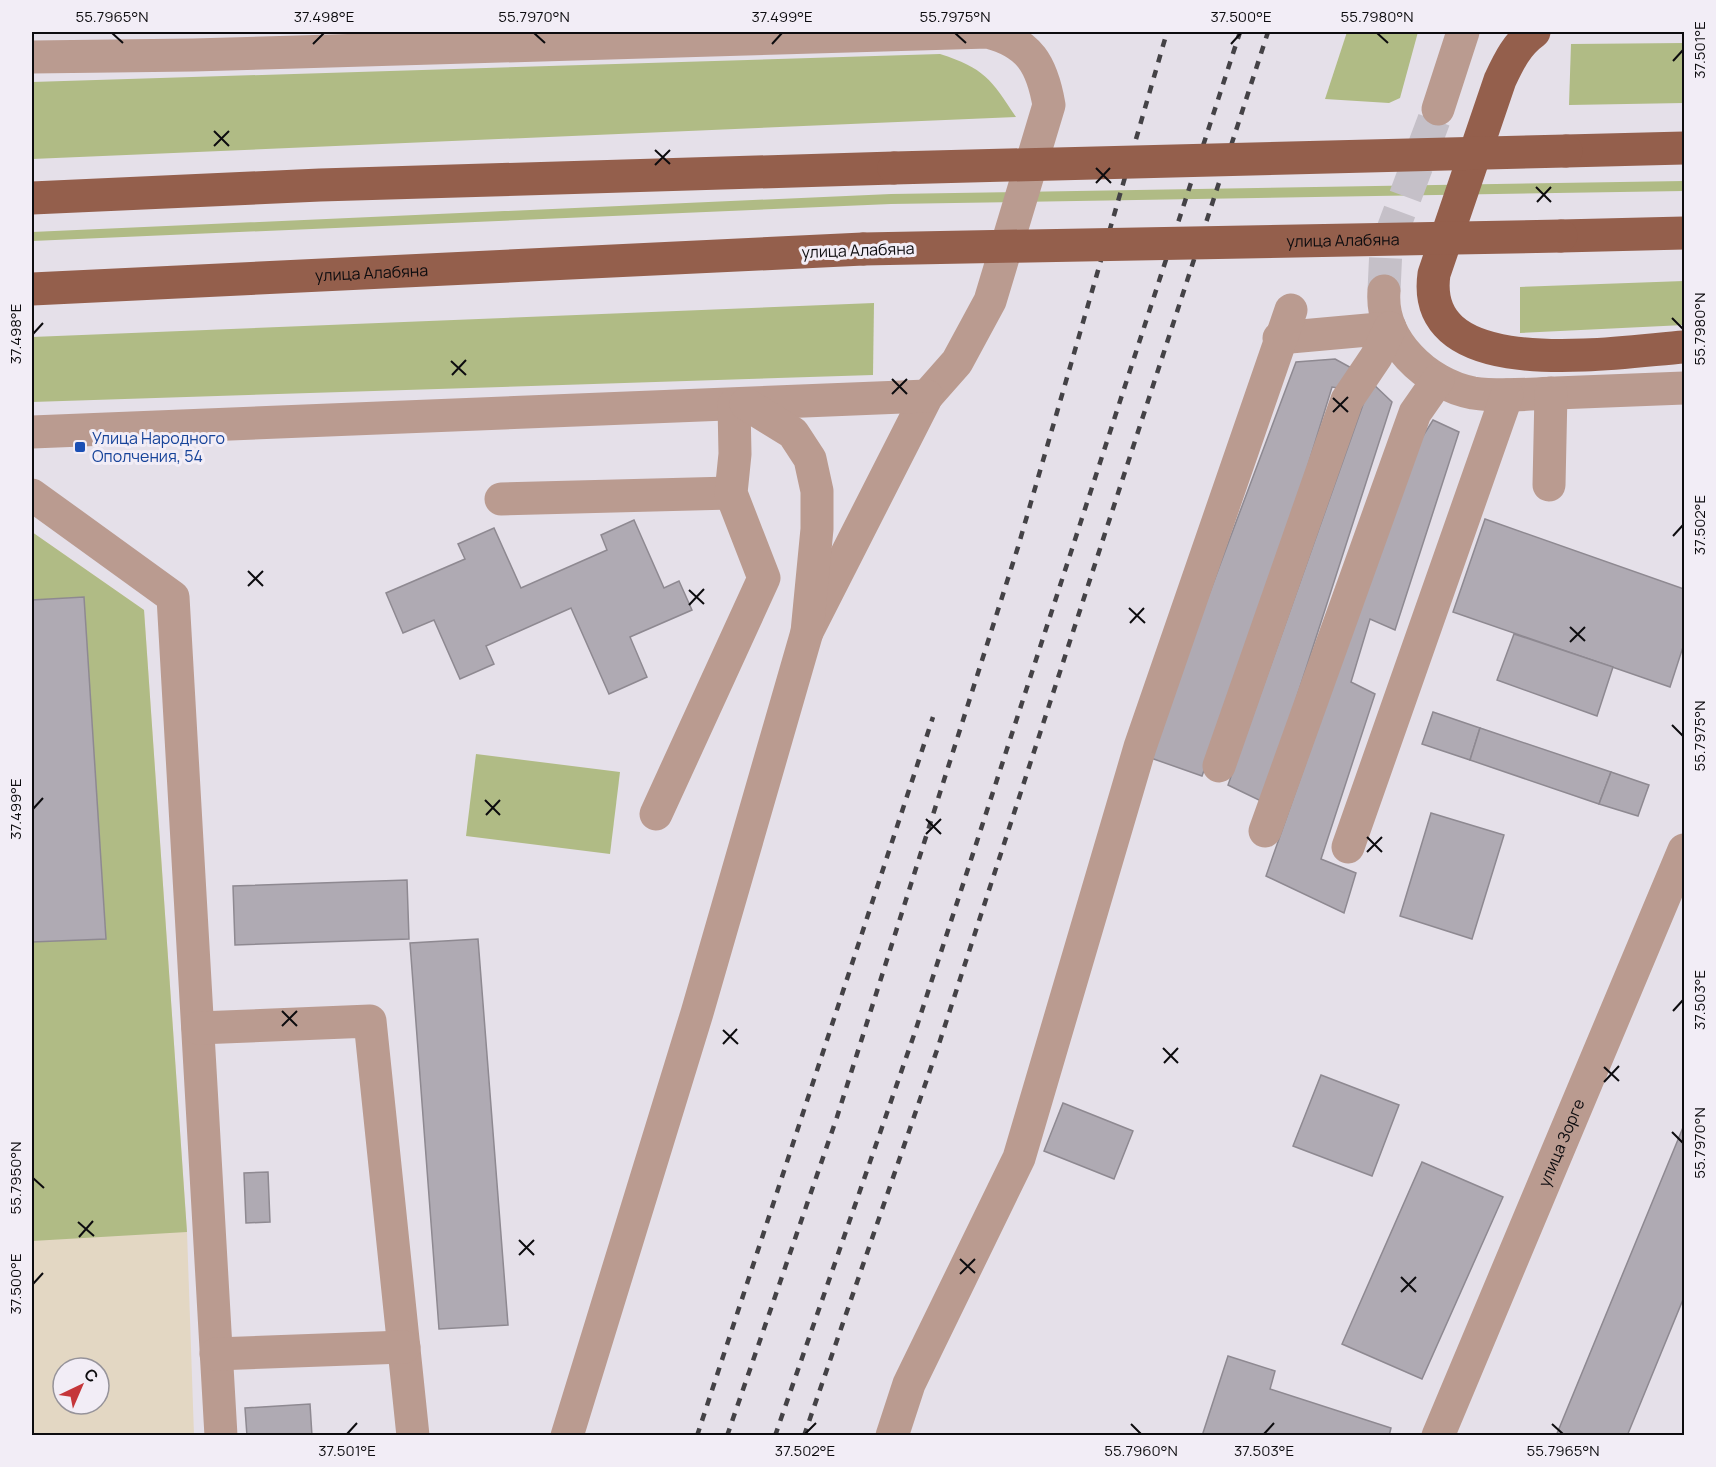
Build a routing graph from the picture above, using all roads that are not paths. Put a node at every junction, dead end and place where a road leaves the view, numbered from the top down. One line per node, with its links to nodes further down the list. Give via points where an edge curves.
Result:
1 (988, 32): 4 (street); 16 (street, via 1009,37 1028,51 1044,77 1049,105 990,301 957,363)
2 (1463, 32): 5 (street)
3 (1534, 32): 11 (main road, via 1523,39 1500,80 1434,274 1431,289 1435,305 1457,333 1478,346 1508,354 1543,356)
4 (32, 57)
5 (1438, 109)
6 (1684, 148): 7 (main road, bridge, via 320,185)
7 (32, 198)
8 (1684, 233): 9 (main road, улица Алабяна, bridge, via 863,249)
9 (32, 289)
10 (1386, 306): 12 (street, via 1401,347); 24 (street, via 1376,357 1347,400); 35 (street, via 1285,324 1140,747 1019,1158 909,1384)
11 (1684, 347)
12 (1438, 380): 15 (street, via 1472,392); 26 (street, via 1415,413)
13 (1684, 388): 14 (street)
14 (1551, 393): 15 (street); 19 (street)
15 (1507, 395): 27 (street)
16 (927, 396): 17 (street); 23 (street)
17 (740, 405): 18 (street); 20 (street); 23 (street, via 793,433 810,459 817,490 817,529)
18 (32, 432)
19 (1549, 484)
20 (731, 493): 22 (street); 25 (street, via 764,578)
21 (32, 495): 29 (street, via 173,597)
22 (501, 499)
23 (807, 632): 34 (street, via 697,1013)
24 (1219, 766)
25 (656, 814)
26 (1265, 831)
27 (1348, 847)
28 (1684, 850): 36 (street, улица Зорге)
29 (198, 1028): 30 (street, via 370,1021); 31 (street)
30 (404, 1347): 31 (street); 33 (street)
31 (216, 1354): 32 (street)
32 (221, 1436)
33 (413, 1436)
34 (567, 1436)
35 (892, 1436)
36 (1438, 1436)

